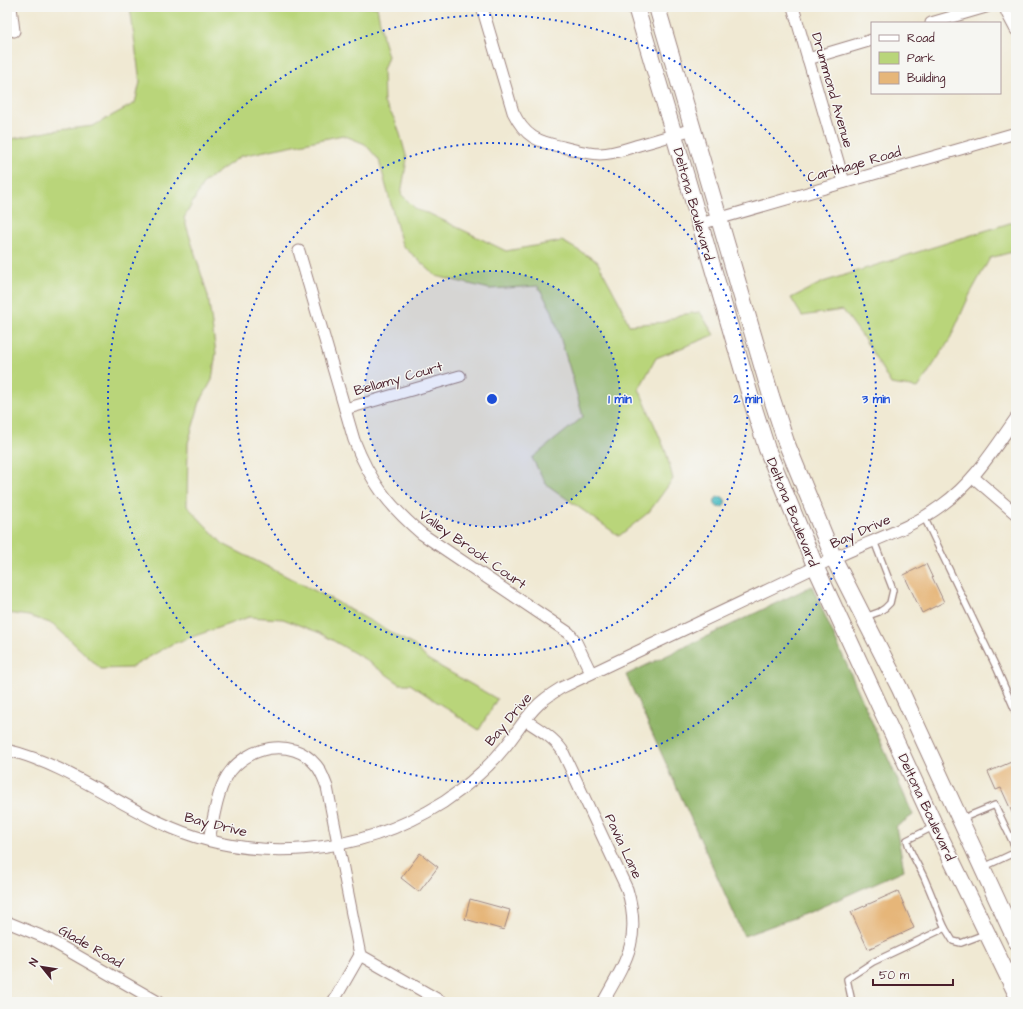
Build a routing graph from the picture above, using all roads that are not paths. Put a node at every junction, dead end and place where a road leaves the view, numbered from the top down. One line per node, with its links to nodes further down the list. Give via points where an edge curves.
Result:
1 (11, 7): 10 (street)
2 (482, 7): 15 (street, via 513,112 522,128 535,139 600,154)
3 (636, 7): 15 (main road, Deltona Boulevard)
4 (657, 7): 13 (main road, Deltona Boulevard)
5 (794, 7): 12 (street, Drummond Avenue)
6 (986, 7): 8 (street)
7 (1006, 7): 9 (street)
8 (934, 22)
9 (1016, 30)
10 (14, 31)
11 (871, 40): 12 (street)
12 (808, 58): 16 (street, Drummond Avenue)
13 (692, 129): 15 (street); 17 (main road, Deltona Boulevard)
14 (1016, 133): 16 (street, Carthage Road)
15 (674, 134): 18 (main road, Deltona Boulevard)
16 (844, 182): 17 (street, Carthage Road)
17 (720, 218): 18 (street, Carthage Road); 27 (main road, Deltona Boulevard, via 786,442)
18 (700, 224): 28 (main road, Deltona Boulevard, via 767,449)
19 (299, 251): 21 (street, Valley Brook Court)
20 (460, 376): 21 (street, Bellamy Court)
21 (345, 409): 30 (street, Valley Brook Court, via 362,460 388,502 422,534 569,633)
22 (1016, 418): 23 (street, Bay Drive)
23 (974, 477): 24 (street); 25 (street, Bay Drive, via 942,506)
24 (1016, 514)
25 (924, 517): 26 (street, Bay Drive); 31 (lane)
26 (874, 541): 27 (street, Bay Drive); 29 (lane, via 893,590 890,603 885,608)
27 (834, 559): 28 (street, Bay Drive); 29 (main road, Deltona Boulevard)
28 (816, 568): 30 (street, Bay Drive); 35 (main road, Deltona Boulevard)
29 (863, 618): 34 (main road, Deltona Boulevard, via 900,689)
30 (591, 673): 32 (street, Bay Drive, via 546,697)
31 (1016, 713)
32 (526, 720): 37 (street, Bay Drive, via 485,768 444,801 396,827); 50 (street, Pavia Lane, via 548,735 562,750 632,904 634,919 630,950)
33 (7, 750): 36 (street, Bay Drive, via 62,770 159,822)
34 (958, 815): 35 (main road); 38 (lane, via 995,805); 40 (main road, Deltona Boulevard)
35 (934, 824): 42 (lane, via 907,840); 43 (main road, Deltona Boulevard)
36 (208, 840): 37 (street, Bay Drive, via 266,850 296,850); 37 (street, via 222,786 234,767 255,752 287,748 307,757 316,764 322,774 327,787)
37 (338, 845): 45 (street)
38 (1016, 849)
39 (1016, 852): 40 (lane)
40 (982, 868): 44 (main road, Deltona Boulevard)
41 (7, 922): 47 (street, Glade Road, via 46,938)
42 (945, 928): 43 (lane, via 953,941 961,944); 51 (lane, via 873,962 847,979)
43 (987, 933): 46 (main road, Deltona Boulevard)
44 (1016, 941)
45 (360, 955): 48 (street); 49 (street)
46 (1016, 993)
47 (158, 1002)
48 (333, 1002)
49 (442, 1002)
50 (603, 1002)
51 (852, 1002)

